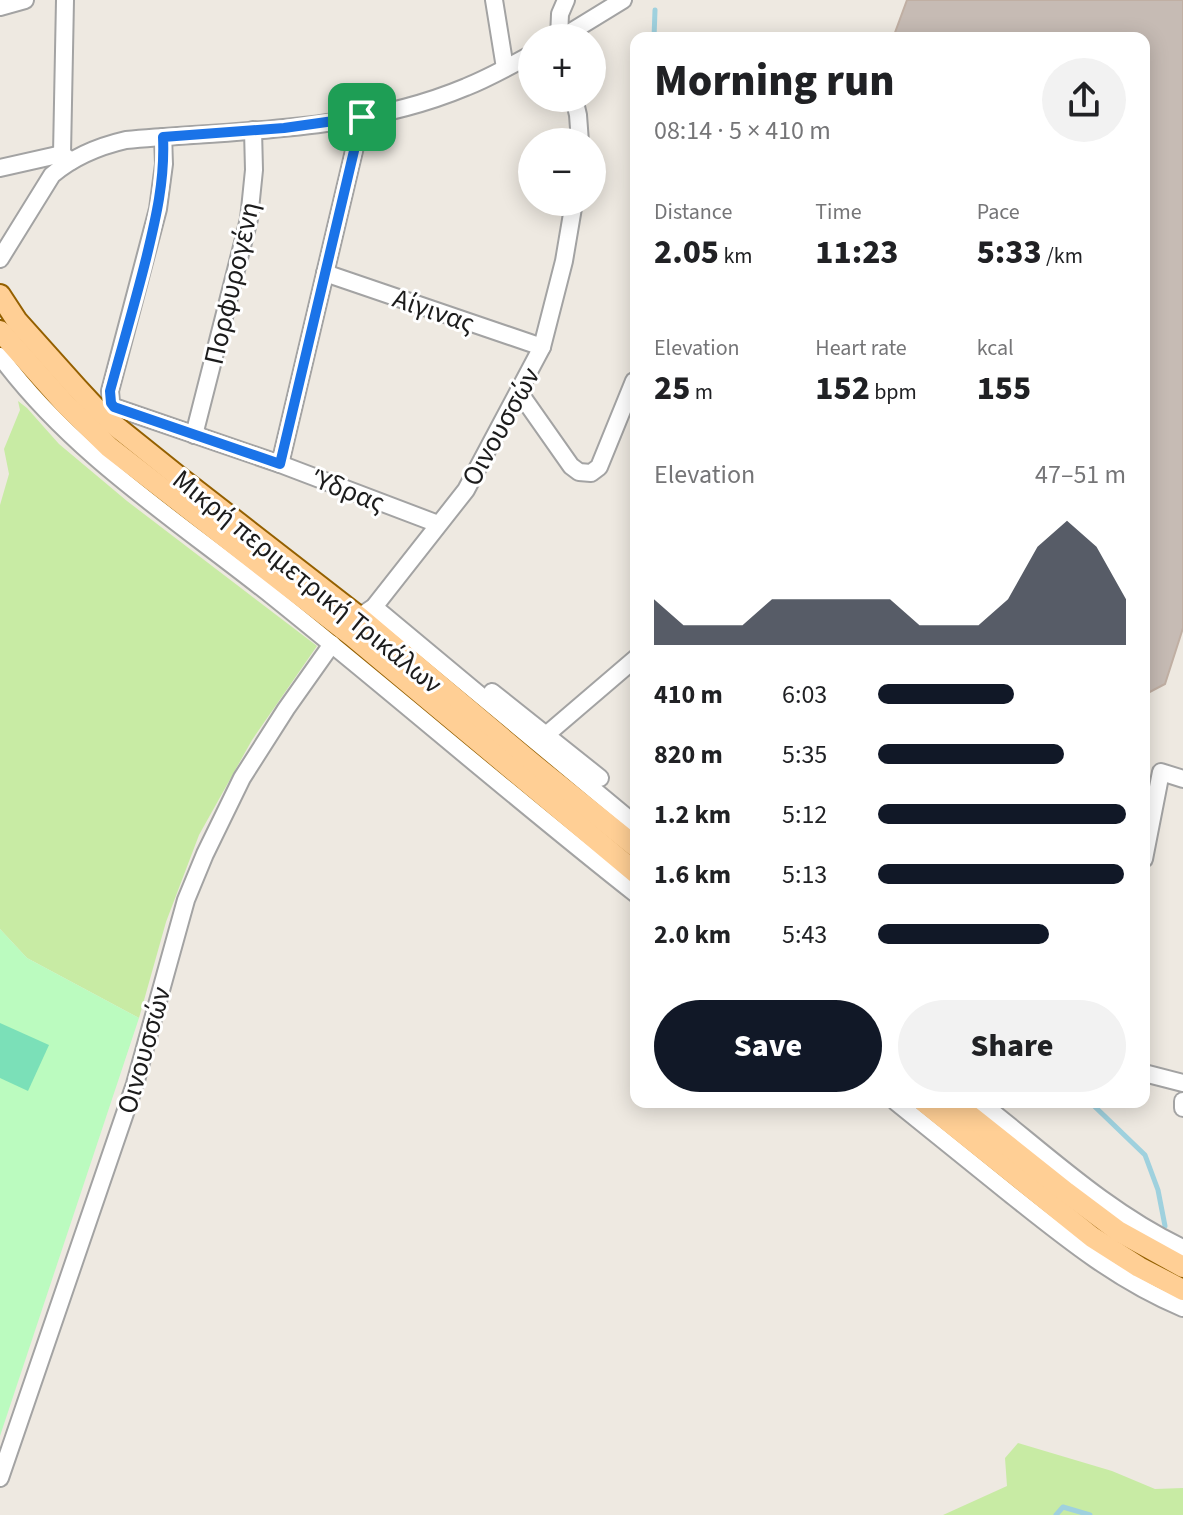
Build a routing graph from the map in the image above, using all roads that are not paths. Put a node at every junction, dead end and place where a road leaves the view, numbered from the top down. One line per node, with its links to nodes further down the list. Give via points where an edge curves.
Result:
1 (25, 0): 6 (street)
2 (65, 0): 14 (street)
3 (494, 0): 10 (street)
4 (566, 0): 7 (street)
5 (623, 0): 8 (street)
6 (0, 7)
7 (560, 24)
8 (583, 24)
9 (518, 61): 10 (street)
10 (505, 68): 11 (street, via 465,88)
11 (362, 117): 12 (street); 18 (street)
12 (253, 130): 13 (street); 25 (street, Πορφυρογένη, via 249,219)
13 (163, 137): 14 (street, via 126,140); 25 (street, Ύδρας, via 158,209 111,403)
14 (67, 158): 15 (street); 17 (street)
15 (0, 168)
16 (572, 216): 21 (street, Οινουσσών)
17 (0, 259)
18 (325, 273): 21 (street, Αίγινας); 26 (street)
19 (0, 295): 28 (main road, Μικρή περιμετρική Τρικάλων, via 103,416 179,477)
20 (0, 331): 37 (main road, Μικρή περιμετρική Τρικάλων, via 109,447 352,636)
21 (542, 347): 24 (street, Οινουσσών)
22 (0, 356): 29 (street, via 91,455)
23 (630, 391): 24 (street, via 599,467 585,474 571,466)
24 (519, 392): 27 (street, Οινουσσών, via 466,490)
25 (194, 435): 26 (street, Ύδρας)
26 (280, 464): 27 (street, Ύδρας)
27 (438, 524): 28 (street, Οινουσσών)
28 (370, 609): 31 (street); 34 (street); 36 (main road, Μικρή περιμετρική Τρικάλων, via 532,763)
29 (332, 644): 38 (street); 51 (street, Οινουσσών, via 242,778 191,888 135,1084)
30 (630, 663): 31 (street)
31 (546, 735): 32 (street)
32 (600, 778)
33 (1183, 779): 35 (street, via 1161,772)
34 (630, 820)
35 (1150, 828)
36 (630, 842)
37 (630, 868)
38 (630, 889)
39 (1150, 1075): 40 (street)
40 (1183, 1083)
41 (1183, 1101): 46 (street)
42 (903, 1108): 50 (street, via 1105,1267)
43 (931, 1108): 49 (main road, via 1092,1237)
44 (961, 1108): 48 (main road, via 1118,1231)
45 (988, 1108): 47 (street, via 1110,1204)
46 (1183, 1108)
47 (1183, 1248)
48 (1183, 1267)
49 (1183, 1290)
50 (1183, 1308)
51 (0, 1478)

